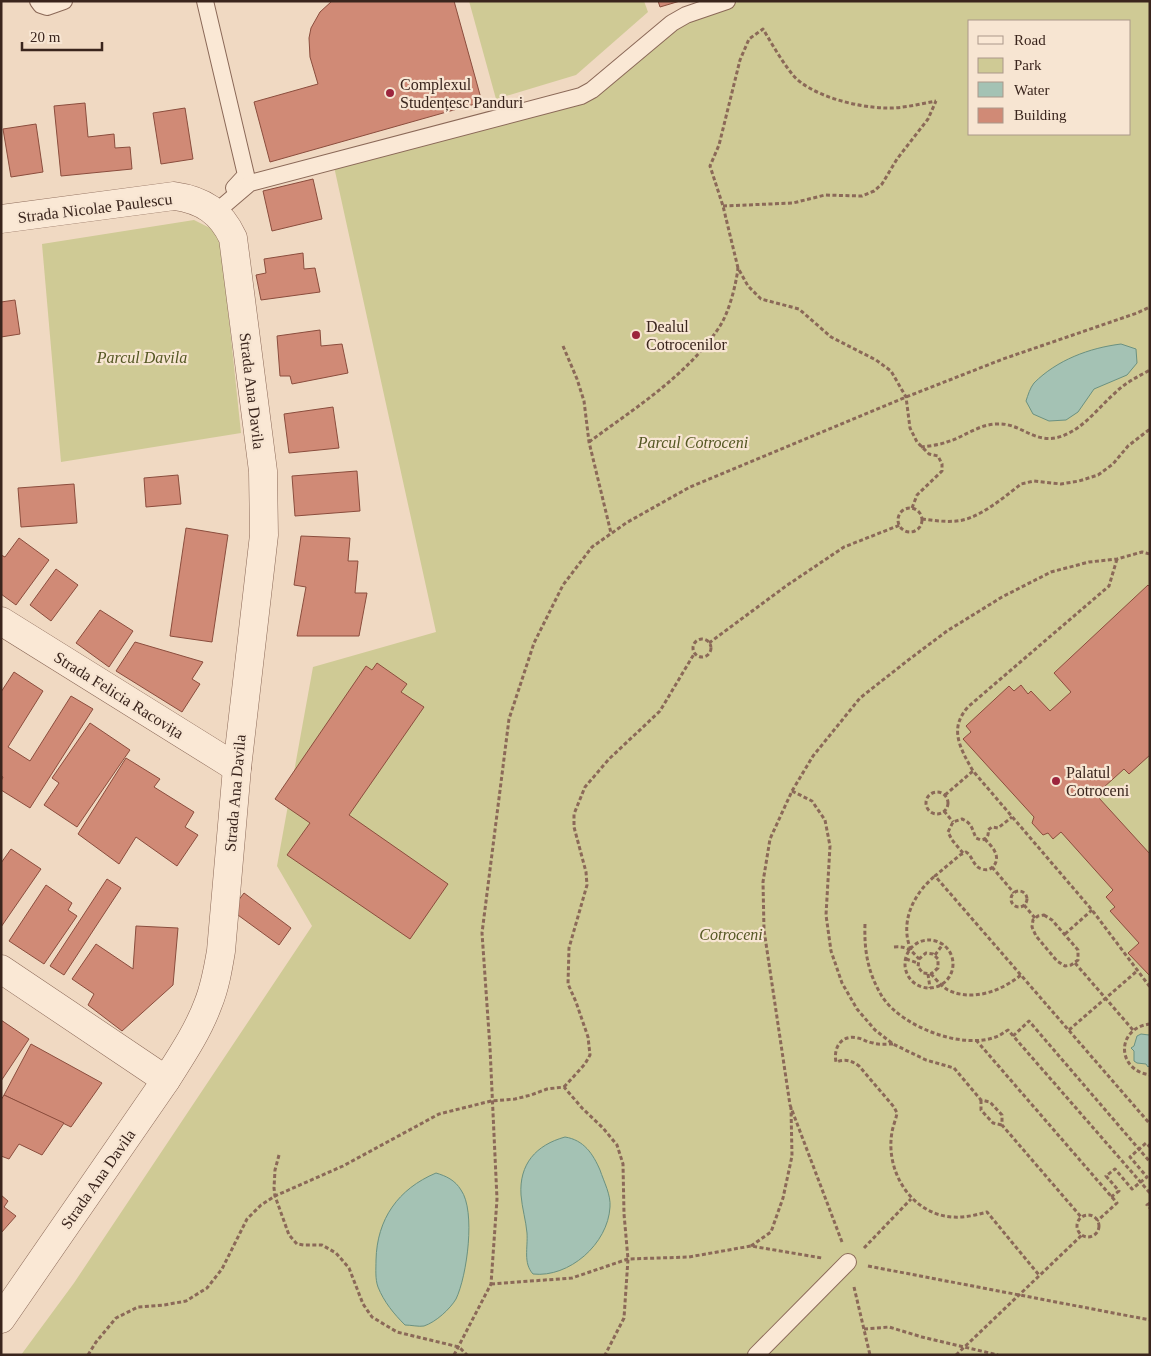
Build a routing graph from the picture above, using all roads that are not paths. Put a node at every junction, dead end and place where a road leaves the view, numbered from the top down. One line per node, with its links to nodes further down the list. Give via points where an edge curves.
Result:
1 (38, 1): 2 (lane, via 47,7)
2 (64, 1)
3 (206, 1): 5 (lane, via 246,174)
4 (728, 1): 5 (lane, via 686,14 672,23 581,96 250,183)
5 (216, 212): 6 (street, Strada Nicolae Paulescu, via 197,201 174,196); 8 (street, Strada Ana Davila, via 233,238 264,505 264,535)
6 (1, 219)
7 (1, 622): 8 (street, Strada Felicia Racovița)
8 (237, 768): 10 (street, Strada Ana Davila, via 216,980 200,1024)
9 (1, 969): 10 (street)
10 (166, 1080): 12 (street, Strada Ana Davila)
11 (848, 1262): 13 (lane)
12 (1, 1319)
13 (756, 1355)

